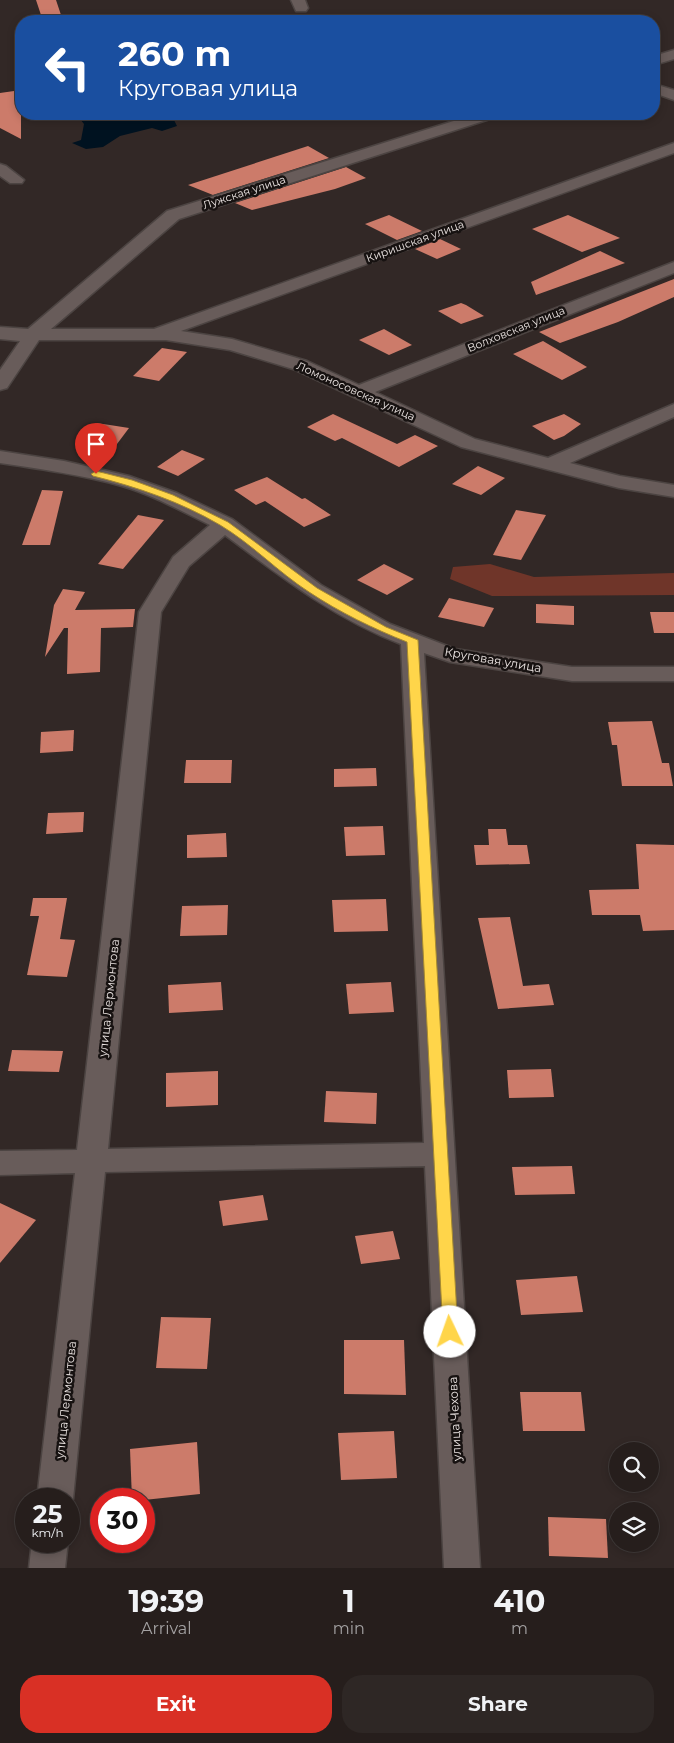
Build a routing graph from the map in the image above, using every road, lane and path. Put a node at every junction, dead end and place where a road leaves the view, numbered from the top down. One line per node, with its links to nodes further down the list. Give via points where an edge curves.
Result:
1 (674, 54): 2 (street)
2 (660, 59)
3 (660, 90): 4 (street)
4 (674, 95)
5 (472, 120): 12 (street, Лужская улица, via 173,215)
6 (674, 148): 11 (street, Киришская улица)
7 (0, 169): 8 (street)
8 (16, 180)
9 (674, 267): 14 (street, Волховская улица)
10 (0, 333): 12 (street, Ломоносовская улица)
11 (155, 334): 12 (street, Ломоносовская улица); 14 (street, Ломоносовская улица, via 232,345 300,365)
12 (33, 335): 13 (street)
13 (2, 375)
14 (359, 392): 17 (street, Ломоносовская улица, via 468,443)
15 (674, 410): 17 (street)
16 (0, 457): 19 (street, Круговая улица, via 129,482 170,497)
17 (548, 465): 18 (street, Ломоносовская улица)
18 (674, 491)
19 (224, 524): 20 (street, Круговая улица, via 313,590 382,629); 23 (street, улица Лермонтова, via 181,562 150,612)
20 (412, 640): 21 (street, Круговая улица, via 450,655 572,674); 22 (street, улица Чехова)
21 (674, 674)
22 (441, 1154): 23 (street); 28 (street, улица Чехова)
23 (92, 1162): 24 (street); 25 (street, улица Лермонтова)
24 (0, 1163)
25 (56, 1488)
26 (49, 1553): 27 (street)
27 (47, 1568)
28 (462, 1568)

